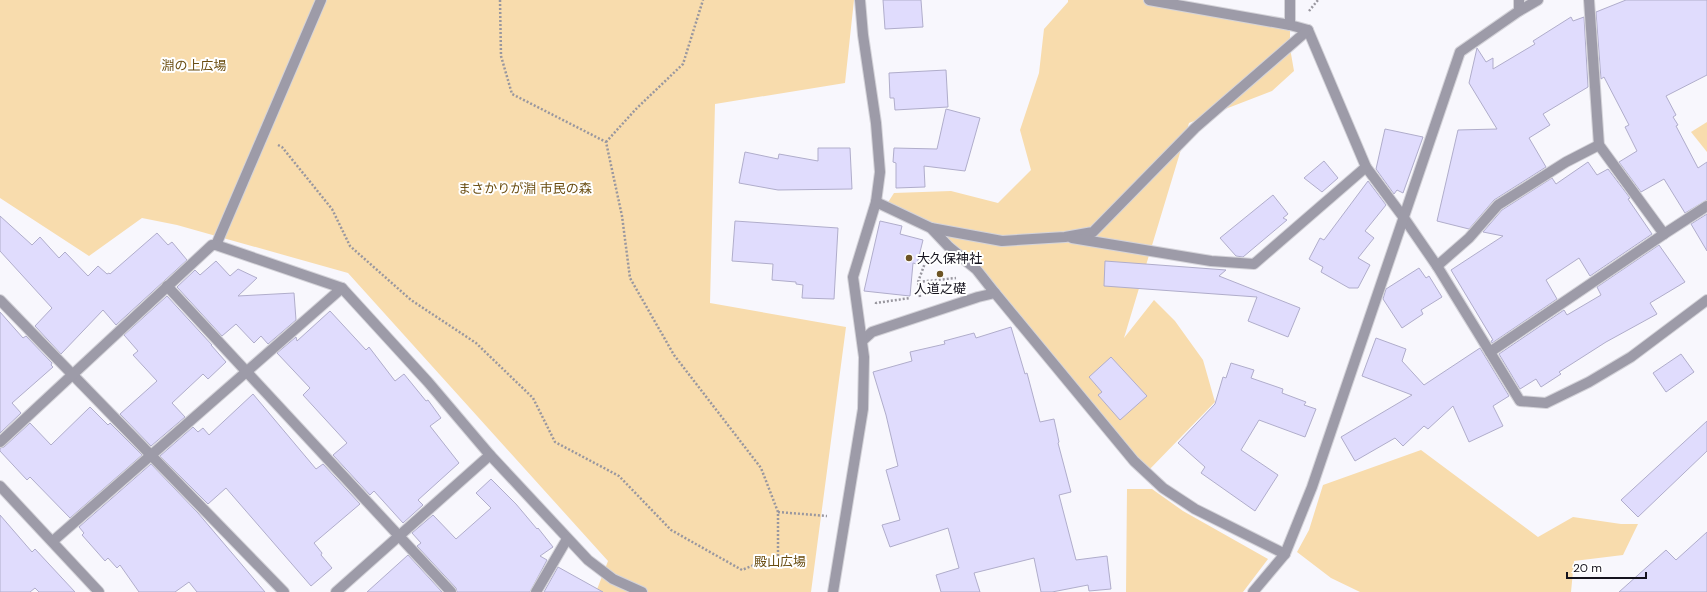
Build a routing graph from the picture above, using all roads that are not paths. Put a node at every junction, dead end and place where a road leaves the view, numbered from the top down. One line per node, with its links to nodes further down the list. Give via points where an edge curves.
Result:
1 (321, 0): 19 (street)
2 (860, 0): 13 (street, via 880,172)
3 (1149, 0): 9 (street)
4 (1290, 0): 9 (street)
5 (1519, 0): 8 (street)
6 (1538, 0): 8 (street)
7 (1589, 0): 11 (street)
8 (1519, 10): 15 (street, via 1460,52)
9 (1290, 25): 10 (street)
10 (1308, 30): 12 (street); 18 (street, via 1195,128 1093,232)
11 (1599, 145): 17 (street); 20 (street, via 1566,162 1498,205 1469,238)
12 (1366, 167): 15 (street); 18 (street, via 1254,264 1211,261)
13 (876, 202): 16 (street); 26 (street, via 853,277)
14 (1707, 206): 17 (street)
15 (1404, 218): 20 (street); 37 (street, via 1331,436)
16 (931, 228): 18 (street, via 1002,241); 23 (street, via 976,269)
17 (1664, 234): 27 (street)
18 (1065, 237)
19 (216, 245): 21 (street, via 212,245); 22 (street)
20 (1437, 266): 27 (street)
21 (167, 286): 28 (street); 29 (street)
22 (342, 288): 28 (street); 32 (street, via 428,382)
23 (995, 293): 26 (street, via 872,332); 37 (street, via 1134,461 1163,488 1195,509)
24 (0, 300): 29 (street)
25 (1707, 300): 27 (street, via 1631,357 1546,403 1520,401)
26 (862, 341): 44 (street, via 863,409)
27 (1490, 352)
28 (246, 372): 31 (street); 34 (street)
29 (72, 375): 30 (street); 31 (street)
30 (0, 442)
31 (151, 455): 36 (street); 39 (street)
32 (490, 455): 34 (street); 35 (street)
33 (0, 486): 36 (street)
34 (399, 536): 40 (street); 41 (street)
35 (567, 539): 42 (street); 43 (street, via 588,560 613,579)
36 (52, 541): 38 (street)
37 (1285, 554): 45 (street)
38 (99, 592)
39 (284, 592)
40 (336, 592)
41 (451, 592)
42 (536, 592)
43 (642, 592)
44 (833, 592)
45 (1253, 592)

